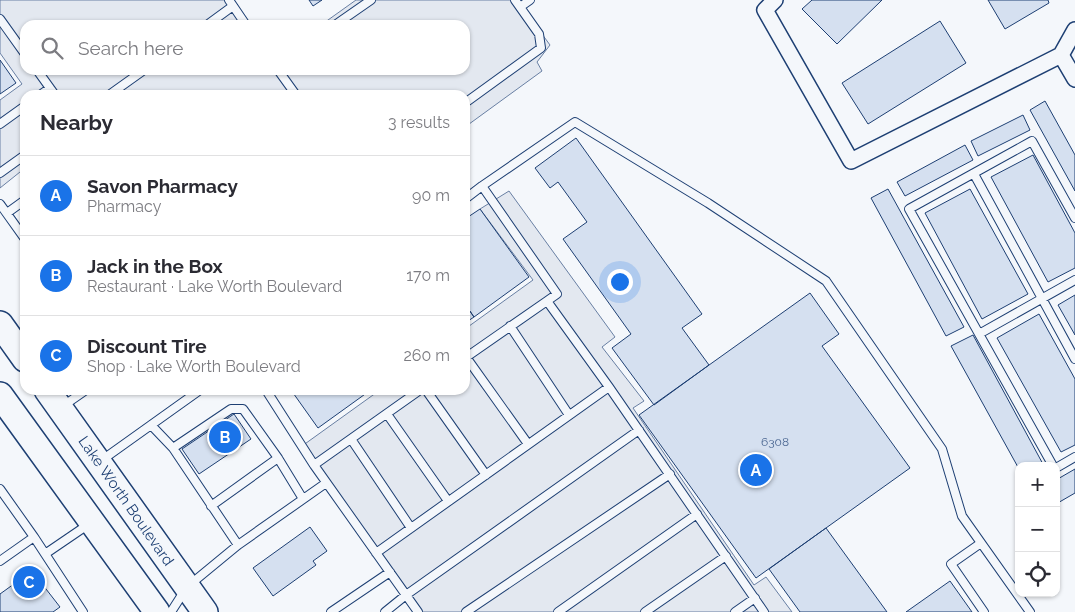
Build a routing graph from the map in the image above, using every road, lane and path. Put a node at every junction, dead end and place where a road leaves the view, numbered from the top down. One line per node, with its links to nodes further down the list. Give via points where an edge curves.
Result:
1 (371, 0): 10 (lane)
2 (515, 0): 6 (lane)
3 (530, 0): 6 (lane)
4 (231, 3): 8 (lane); 9 (lane)
5 (767, 5): 13 (street, via 851,161)
6 (520, 8): 22 (lane, via 538,34 541,48)
7 (0, 19): 12 (lane)
8 (212, 20)
9 (243, 20)
10 (342, 20)
11 (1075, 30): 13 (street)
12 (20, 47)
13 (1061, 55): 17 (street)
14 (41, 75): 18 (lane)
15 (137, 75): 20 (lane)
16 (282, 75): 21 (lane)
17 (1075, 79)
18 (50, 88): 19 (lane)
19 (47, 90)
20 (116, 90)
21 (292, 90)
22 (470, 99)
23 (20, 110): 24 (lane)
24 (0, 124)
25 (20, 159): 26 (lane)
26 (0, 173)
27 (974, 174): 33 (lane, via 1032,142); 36 (lane); 40 (lane, via 909,209)
28 (482, 186): 29 (lane); 37 (lane, via 556,294); 77 (lane, via 575,122 708,203 826,281 942,450 962,516)
29 (470, 195)
30 (0, 204): 32 (lane)
31 (20, 204): 32 (lane)
32 (7, 213): 34 (lane)
33 (1075, 218)
34 (20, 232)
35 (1075, 280): 36 (lane)
36 (1042, 298): 40 (lane); 43 (lane)
37 (547, 301): 39 (lane); 45 (lane)
38 (0, 324): 41 (highway)
39 (510, 326): 42 (lane); 54 (lane)
40 (979, 334): 63 (lane)
41 (20, 352)
42 (470, 354)
43 (1075, 360)
44 (470, 365): 58 (lane)
45 (610, 386): 54 (lane); 56 (lane)
46 (0, 394): 74 (highway)
47 (68, 395): 52 (lane)
48 (193, 395): 55 (lane)
49 (269, 395): 64 (lane)
50 (413, 395): 53 (lane)
51 (430, 395): 66 (lane)
52 (54, 399): 62 (highway, Lake Worth Boulevard)
53 (387, 414): 57 (lane); 71 (lane)
54 (569, 415): 58 (lane)
55 (151, 425): 59 (lane); 62 (lane)
56 (639, 430): 67 (lane); 85 (lane)
57 (351, 439): 64 (lane); 75 (lane)
58 (528, 444): 66 (lane)
59 (173, 448): 60 (lane, via 231,409 243,409); 72 (lane)
60 (278, 458): 70 (lane); 72 (lane)
61 (1075, 458): 65 (lane)
62 (98, 462): 84 (highway, Lake Worth Boulevard)
63 (1051, 462)
64 (314, 466): 68 (lane)
65 (1060, 466)
66 (486, 474): 71 (lane)
67 (670, 474): 73 (lane); 94 (lane)
68 (326, 482): 70 (lane); 79 (lane)
69 (0, 489): 76 (lane)
70 (303, 499): 78 (lane)
71 (448, 501): 75 (lane)
72 (211, 506): 78 (lane)
73 (697, 514): 81 (lane); 95 (lane)
74 (92, 522): 80 (lane); 88 (highway)
75 (411, 528): 79 (lane)
76 (34, 536): 80 (lane); 82 (lane)
77 (980, 543): 99 (lane, via 951,564); 100 (lane)
78 (238, 545): 84 (lane)
79 (376, 553): 83 (lane)
80 (45, 554): 87 (lane)
81 (726, 556): 86 (lane); 96 (lane)
82 (0, 561)
83 (390, 572): 85 (lane); 91 (lane)
84 (187, 587): 89 (lane); 90 (highway, Lake Worth Boulevard)
85 (406, 595): 92 (lane); 93 (lane)
86 (755, 598): 97 (lane); 98 (lane)
87 (83, 611)
88 (157, 612)
89 (171, 612)
90 (205, 612)
91 (331, 612)
92 (385, 612)
93 (418, 612)
94 (466, 612)
95 (558, 612)
96 (645, 612)
97 (736, 612)
98 (764, 612)
99 (984, 612)
100 (1030, 612)

